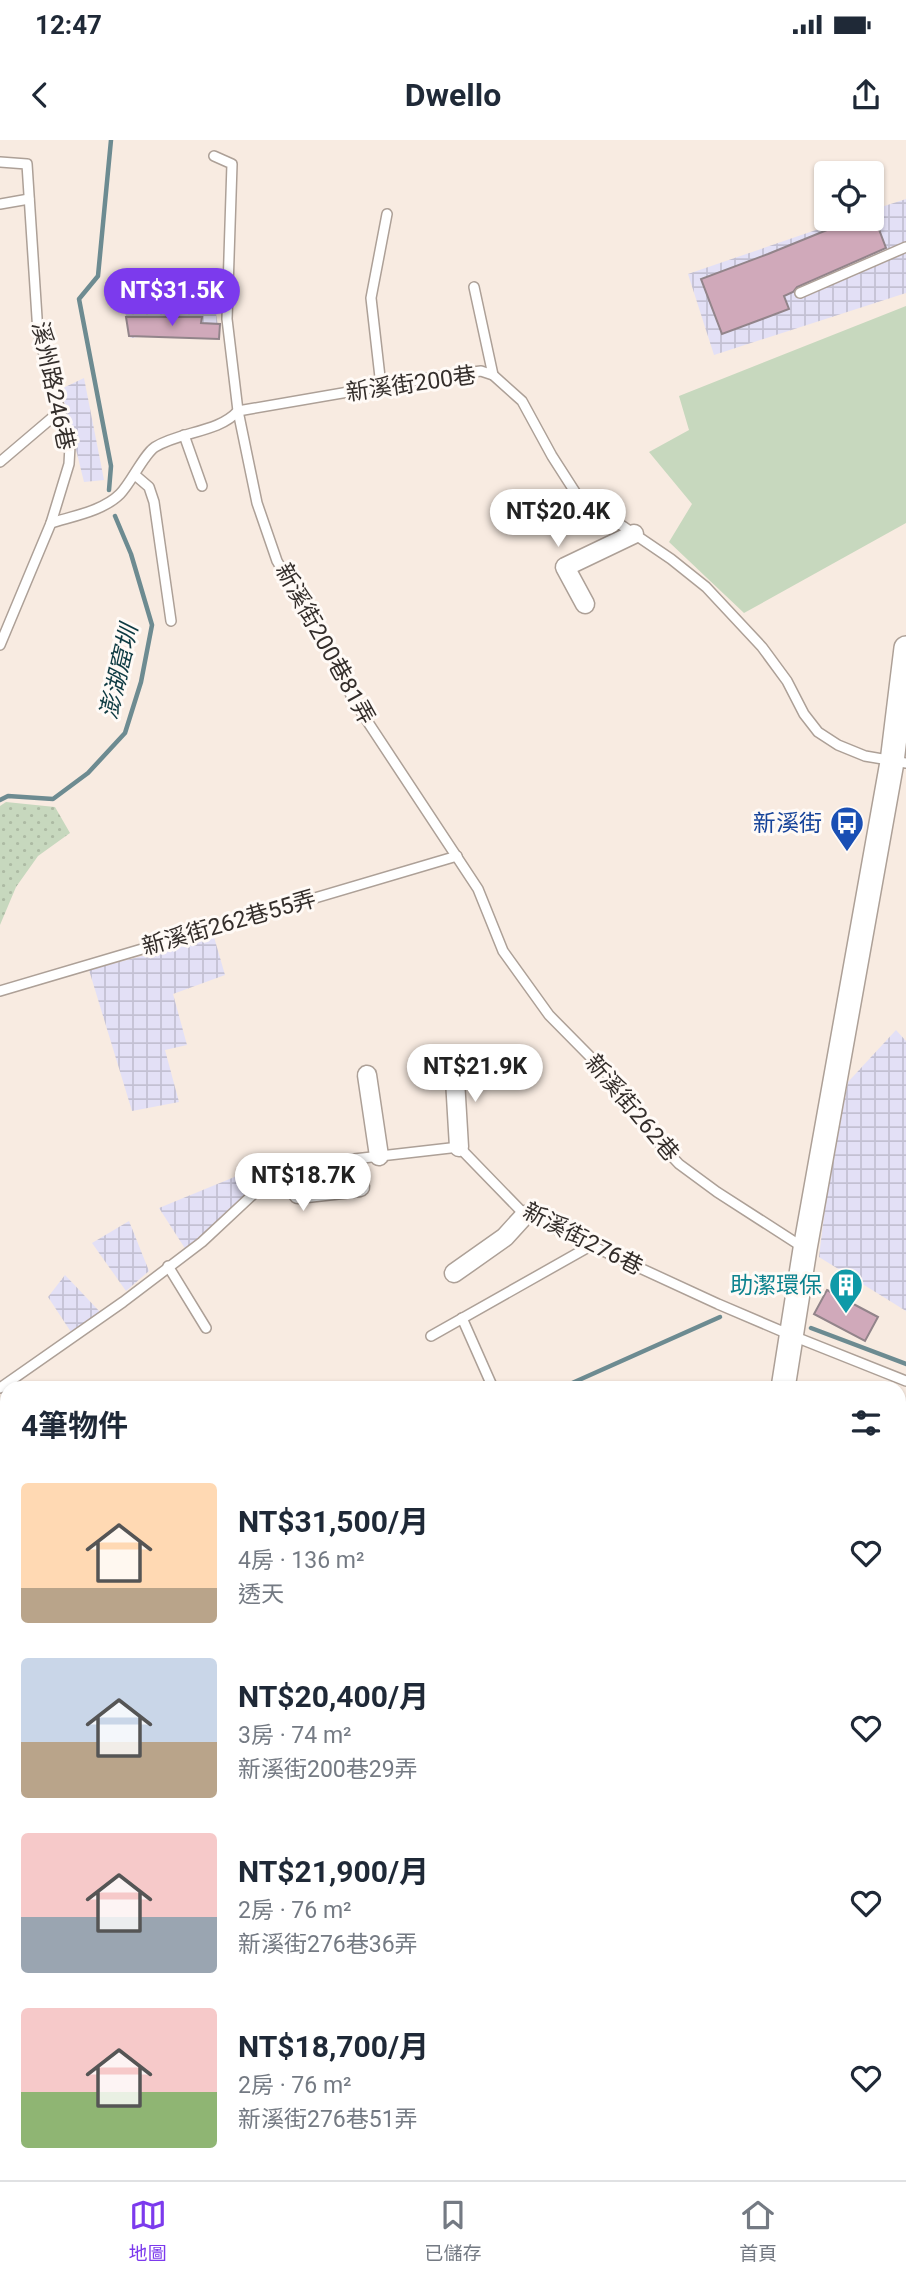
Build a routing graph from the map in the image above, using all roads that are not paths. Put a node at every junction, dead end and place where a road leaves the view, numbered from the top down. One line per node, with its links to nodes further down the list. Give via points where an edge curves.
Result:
1 (214, 156): 12 (lane, 新溪街200巷81弄, via 232,164 227,319)
2 (0, 162): 3 (lane, 溪州路246巷, via 27,164)
3 (29, 199): 4 (lane); 11 (lane, 溪州路246巷, via 38,333)
4 (0, 204)
5 (387, 214): 10 (lane, via 371,298)
6 (906, 247): 8 (lane)
7 (474, 287): 9 (lane)
8 (800, 293)
9 (493, 375): 10 (lane, 新溪街200巷, via 481,371); 18 (lane, 新溪街200巷, via 522,401 577,495)
10 (381, 386): 12 (lane, 新溪街200巷)
11 (60, 411): 14 (lane); 17 (lane, 溪州路246巷, via 70,446 69,464)
12 (238, 411): 13 (lane, 新溪街200巷, via 230,420); 24 (lane, 新溪街200巷81弄, via 257,503 277,561 339,665 352,698)
13 (184, 435): 15 (lane, 新溪街200巷, via 153,448); 16 (lane)
14 (0, 462)
15 (135, 475): 17 (lane, 新溪街200巷, via 118,496 97,509); 20 (lane, via 149,487 154,502)
16 (202, 486)
17 (51, 523): 21 (lane, 溪州路246巷)
18 (634, 534): 19 (street, via 565,567); 23 (lane, 新溪街200巷, via 706,587 762,646 818,732 856,752)
19 (585, 604)
20 (171, 621)
21 (0, 645)
22 (906, 648): 23 (street)
23 (899, 762): 34 (street)
24 (457, 856): 25 (lane, 新溪街262巷55弄); 34 (lane, 新溪街262巷, via 478,889 503,951 549,1015 625,1092 646,1129 678,1164)
25 (0, 990)
26 (454, 1063): 28 (street)
27 (367, 1075): 29 (street)
28 (459, 1147): 29 (lane); 32 (lane, 新溪街276巷)
29 (379, 1156): 30 (lane)
30 (293, 1166): 31 (street, via 298,1194); 35 (lane, via 276,1173 202,1242)
31 (360, 1187)
32 (525, 1215): 33 (lane, 新溪街276巷); 36 (street, via 505,1237)
33 (592, 1245): 37 (lane); 40 (lane, 新溪街276巷)
34 (805, 1249): 40 (street)
35 (168, 1266): 38 (lane); 41 (lane)
36 (454, 1273)
37 (462, 1318): 39 (lane); 42 (lane)
38 (206, 1328)
39 (431, 1336)
40 (793, 1336): 43 (street); 44 (lane, 新溪街276巷)
41 (10, 1381)
42 (490, 1381)
43 (784, 1381)
44 (906, 1381)

